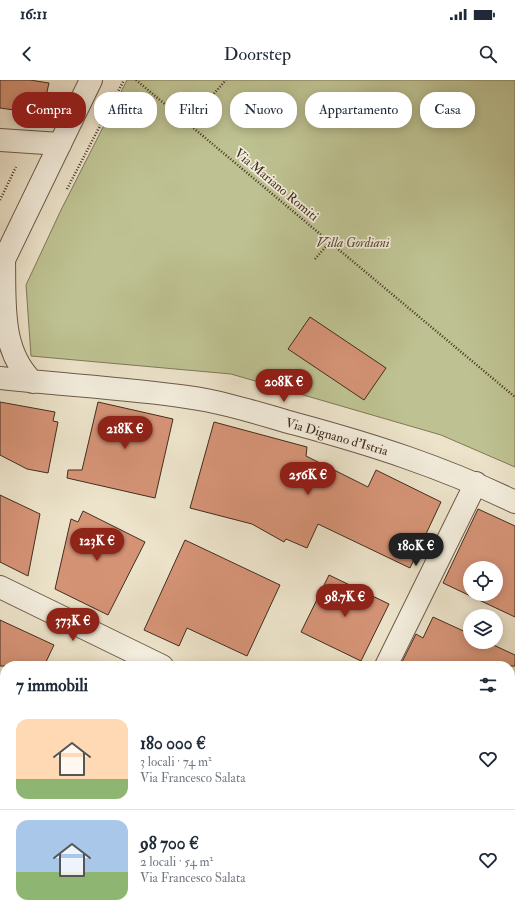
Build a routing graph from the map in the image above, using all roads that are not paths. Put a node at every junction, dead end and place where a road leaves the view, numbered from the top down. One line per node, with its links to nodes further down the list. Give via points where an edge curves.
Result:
1 (91, 80): 3 (street)
2 (0, 140): 3 (street)
3 (60, 144): 4 (street)
4 (2, 264): 6 (street, via 10,347 19,366)
5 (0, 378): 6 (street, Via Dignano d'Istria)
6 (33, 382): 7 (street, Via Dignano d'Istria, via 187,397 225,404 371,445)
7 (476, 483): 8 (street, Via Dignano d'Istria); 11 (street)
8 (515, 502)
9 (0, 587): 10 (street)
10 (152, 661)
11 (388, 661)

